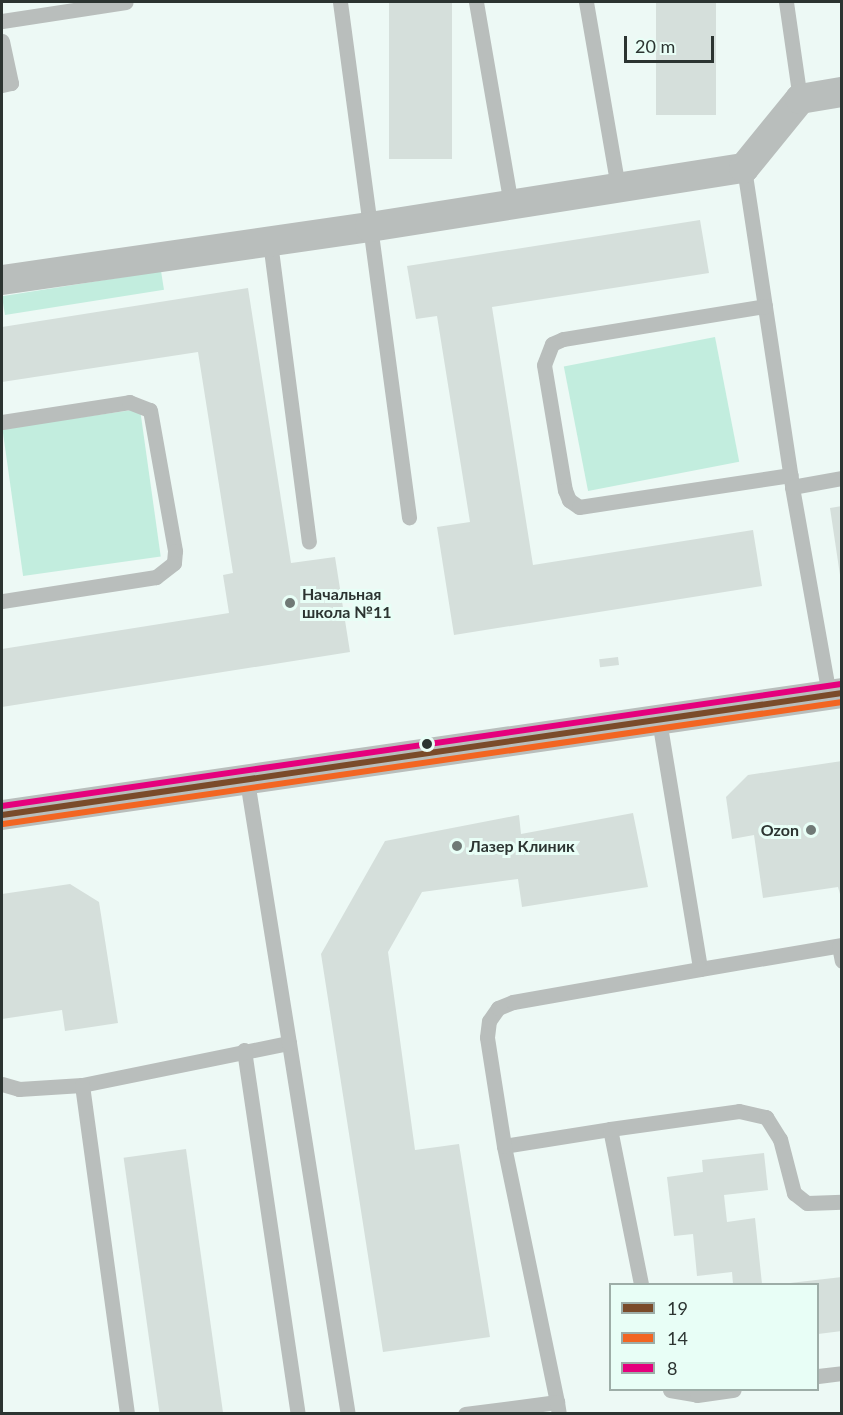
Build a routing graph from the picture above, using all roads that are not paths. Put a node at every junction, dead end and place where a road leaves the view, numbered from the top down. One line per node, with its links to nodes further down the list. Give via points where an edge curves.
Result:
1 (126, 2): 6 (lane)
2 (340, 2): 14 (lane)
3 (476, 2): 13 (lane)
4 (586, 2): 12 (lane)
5 (786, 2): 10 (lane)
6 (2, 21)
7 (2, 41): 8 (lane, via 10,83)
8 (2, 85)
9 (842, 92): 10 (street)
10 (800, 99): 11 (street)
11 (744, 168): 12 (street); 17 (lane)
12 (618, 188): 13 (street)
13 (511, 205): 14 (street)
14 (370, 227): 15 (street); 21 (lane)
15 (270, 242): 16 (street); 22 (lane)
16 (2, 280)
17 (765, 306): 20 (lane); 20 (lane, via 563,339 552,344 544,365 565,490 569,500 579,507)
18 (2, 422): 23 (lane, via 129,402 150,410 175,551 174,563 156,577)
19 (842, 478): 20 (lane)
20 (791, 481): 24 (lane)
21 (409, 517)
22 (309, 541)
23 (2, 601)
24 (835, 694): 25 (street)
25 (659, 720): 26 (street); 29 (lane)
26 (247, 781): 27 (street); 30 (lane)
27 (2, 815)
28 (841, 951): 29 (lane)
29 (700, 969): 35 (lane, via 513,1002 498,1008 489,1021 488,1037)
30 (289, 1043): 31 (lane); 45 (lane)
31 (244, 1050): 33 (lane); 44 (lane)
32 (2, 1084): 33 (lane, via 19,1089)
33 (82, 1085): 43 (lane)
34 (610, 1129): 35 (lane); 36 (lane, via 739,1111 766,1117 780,1139 794,1193 807,1203); 37 (lane)
35 (504, 1146): 42 (lane)
36 (842, 1202)
37 (641, 1283)
38 (842, 1373): 39 (lane)
39 (819, 1376)
40 (679, 1391): 41 (lane, via 697,1395)
41 (722, 1391)
42 (558, 1408): 46 (lane)
43 (127, 1413)
44 (298, 1413)
45 (348, 1413)
46 (465, 1413)

